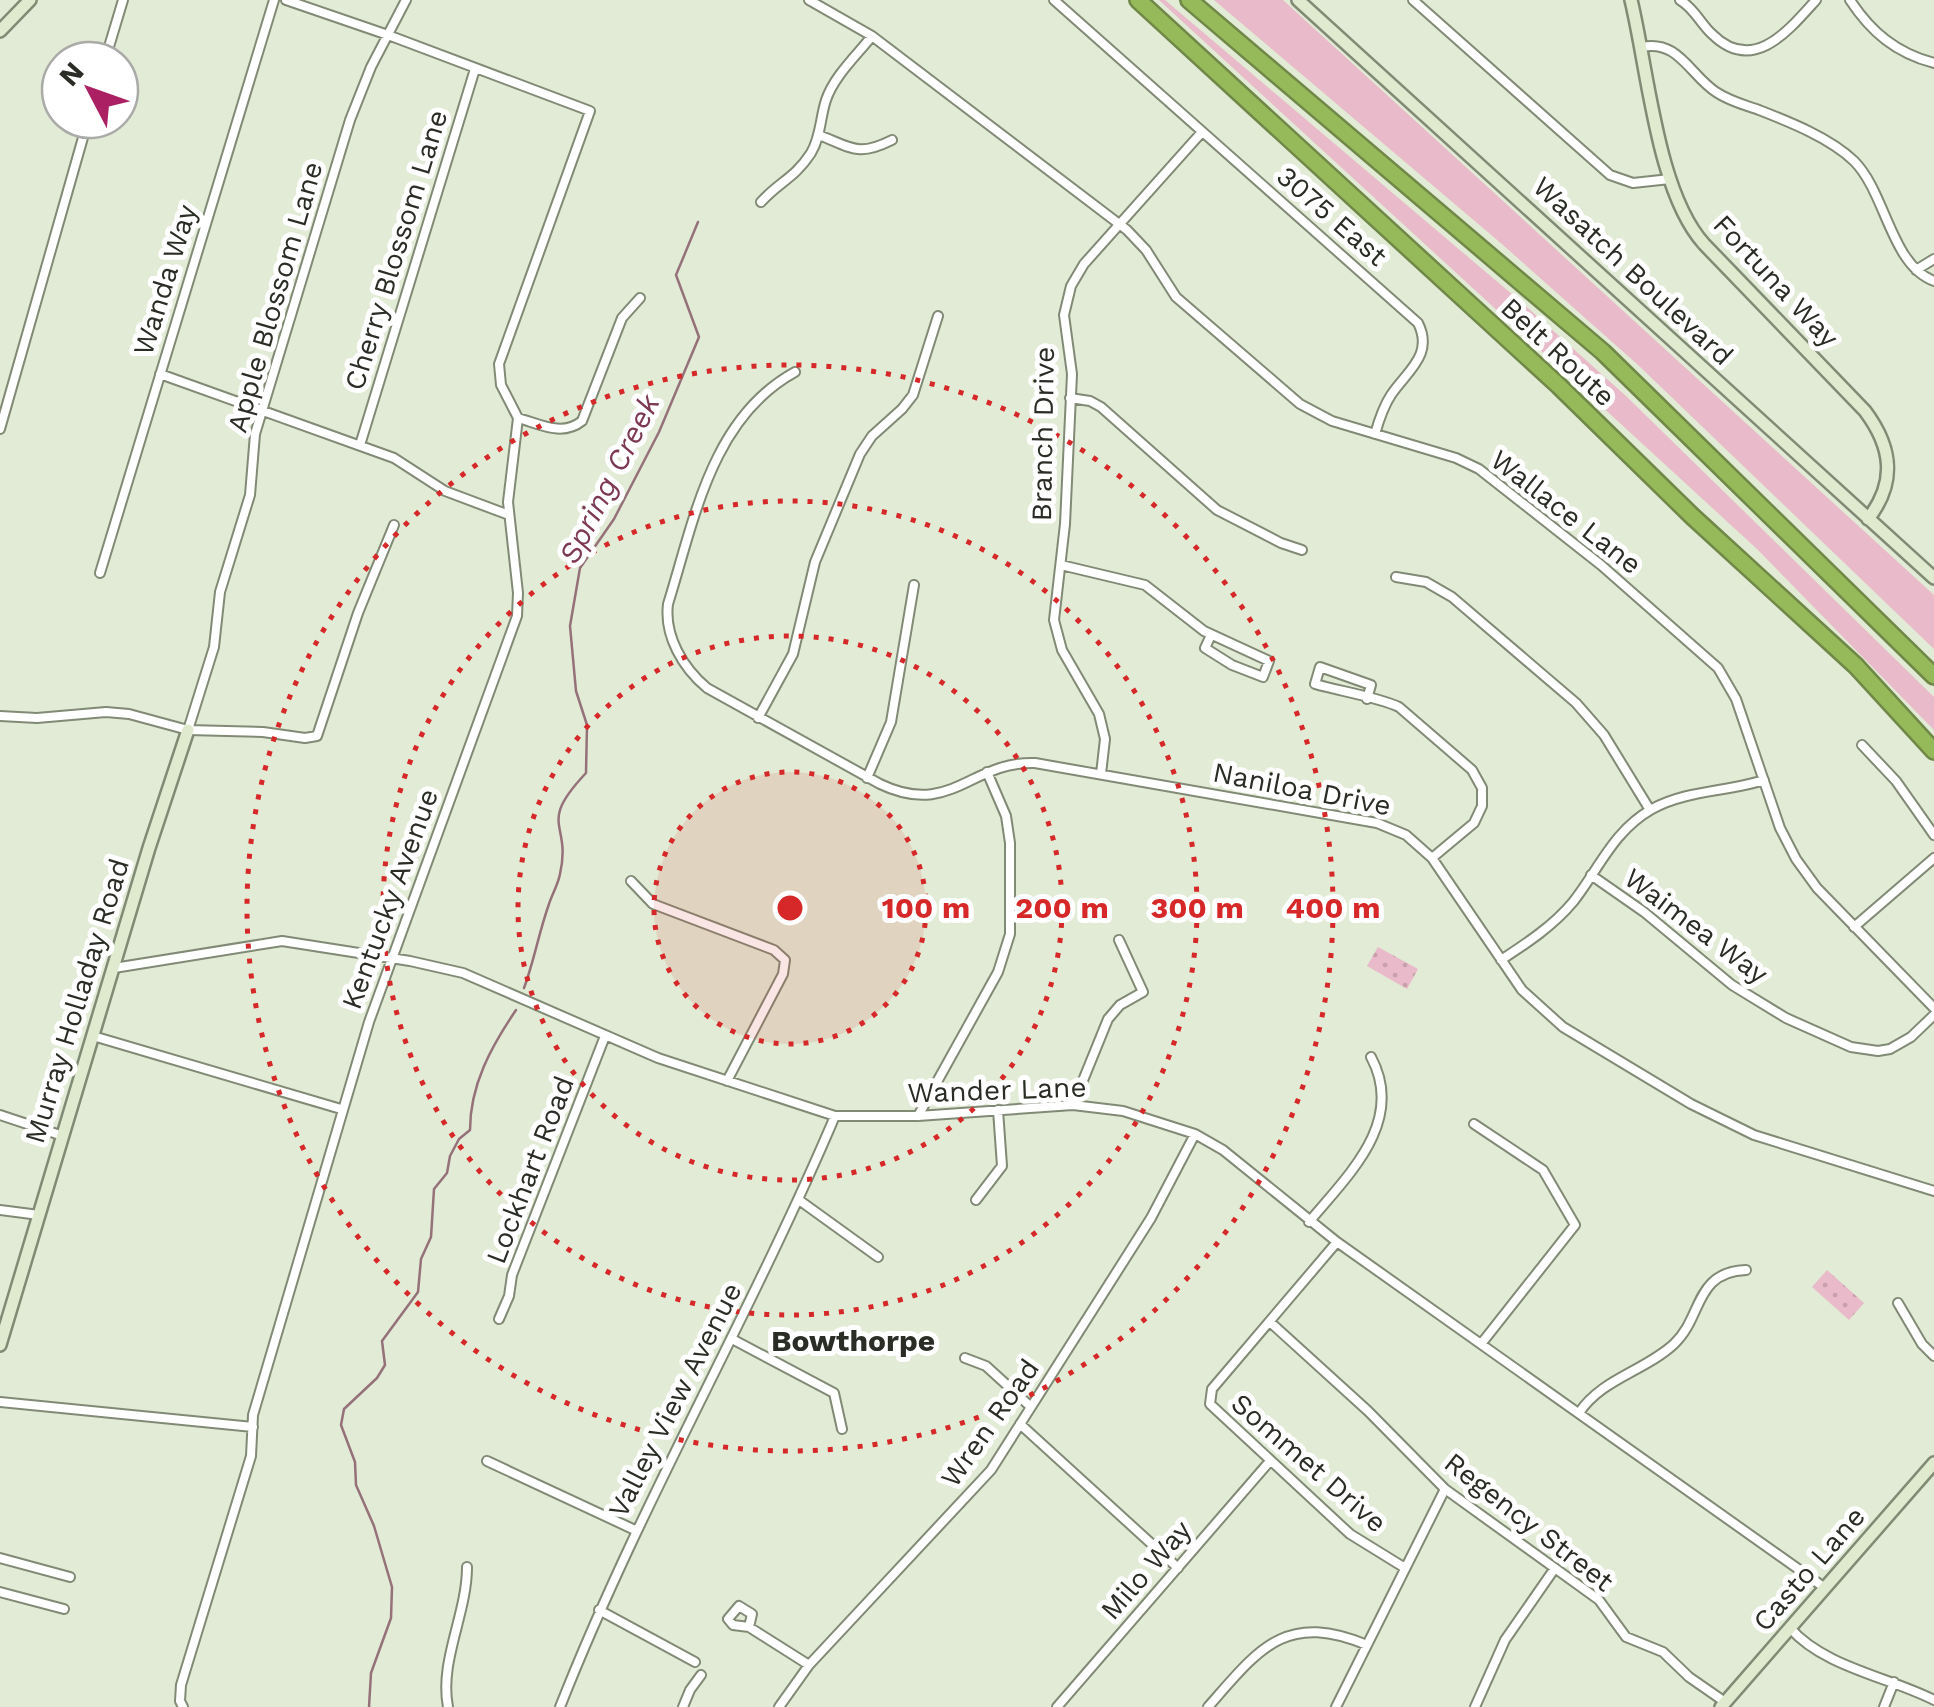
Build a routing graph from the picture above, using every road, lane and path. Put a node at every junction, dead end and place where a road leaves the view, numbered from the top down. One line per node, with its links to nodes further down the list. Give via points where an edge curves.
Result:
1 (30, 0): 16 (street)
2 (123, 0): 19 (street)
3 (274, 0): 36 (street, Wanda Way)
4 (286, 0): 17 (street)
5 (406, 0): 17 (street, Apple Blossom Lane)
6 (809, 0): 18 (street, Wallace Lane)
7 (1054, 0): 23 (street, 3075 East)
8 (1138, 0): 59 (highway, Belt Route, via 1856,666)
9 (1189, 0): 53 (highway, Belt Route, via 1603,352)
10 (1298, 0): 44 (street, Wasatch Boulevard)
11 (1413, 0): 27 (street, via 1610,175 1633,184)
12 (1631, 0): 20 (street, Fortuna Way)
13 (1680, 0): 14 (street, via 1714,37 1743,49 1775,42)
14 (1816, 0)
15 (1850, 0): 21 (street, via 1881,38)
16 (0, 31)
17 (388, 35): 22 (street); 38 (street, Apple Blossom Lane, via 350,120)
18 (872, 36): 24 (street, via 829,93); 29 (street, Wallace Lane)
19 (112, 40)
20 (1642, 47): 27 (street, Fortuna Way); 31 (street, via 1669,48 1718,94 1844,152 1867,176)
21 (1934, 63)
22 (475, 68): 39 (street, Kentucky Avenue, via 590,112 499,364 501,385); 42 (street, Cherry Blossom Lane)
23 (1202, 132): 29 (street, Branch Drive); 41 (street, 3075 East, via 1421,328 1419,360 1387,400)
24 (820, 135): 26 (street, via 857,150); 28 (street, via 796,174)
25 (82, 140): 40 (street)
26 (892, 140)
27 (1670, 179): 44 (street, Fortuna Way, via 1698,238 1874,424 1888,477)
28 (761, 202)
29 (1120, 224): 37 (street, Branch Drive, via 1084,264 1069,293 1064,315); 41 (street, Wallace Lane, via 1176,296 1300,404)
30 (1934, 259): 31 (street)
31 (1916, 270): 32 (street)
32 (1934, 282)
33 (640, 298): 39 (street, via 622,318 582,420 567,430)
34 (938, 316): 56 (street, via 913,395 860,454 814,562 796,648)
35 (794, 372): 56 (street, Naniloa Drive, via 745,416 713,462 668,604 679,654 694,676)
36 (160, 374): 38 (street); 48 (street, Wanda Way)
37 (1070, 398): 46 (street, via 1101,407 1224,514); 47 (street, Branch Drive)
38 (262, 410): 42 (street); 57 (street, Apple Blossom Lane, via 250,495)
39 (518, 418): 43 (street, Kentucky Avenue)
40 (0, 429)
41 (1375, 434): 63 (street, Wallace Lane, via 1478,469 1705,656 1732,691)
42 (360, 445): 43 (street, via 405,463 456,496)
43 (509, 514): 72 (street, Kentucky Avenue, via 517,616)
44 (1868, 519): 50 (street, Wasatch Boulevard)
45 (394, 524): 57 (street, via 317,736)
46 (1302, 550)
47 (1061, 565): 52 (street, via 1145,585); 61 (street, Branch Drive, via 1055,628 1099,714 1105,739)
48 (100, 573)
49 (1396, 578): 64 (street, via 1420,580 1452,596 1576,704 1604,735)
50 (1934, 578)
51 (914, 586): 62 (street, via 891,722)
52 (1208, 633): 52 (street, via 1268,660 1262,677 1204,648)
53 (1934, 676)
54 (1368, 699): 54 (street, via 1370,685 1320,668 1315,684); 66 (street, via 1404,711 1472,770 1482,788 1474,824)
55 (0, 716): 57 (street, via 118,713)
56 (758, 718): 62 (street, Naniloa Drive)
57 (188, 730): 74 (street, Murray Holladay Road)
58 (1862, 745): 65 (street)
59 (1934, 751)
60 (988, 772): 61 (street, Naniloa Drive, via 1035,763); 62 (street, Naniloa Drive, via 929,796); 85 (street, via 1008,829 1010,934 998,972)
61 (1101, 774): 66 (street, Naniloa Drive, via 1382,825)
62 (868, 778)
63 (1764, 780): 64 (street); 70 (street, Wallace Lane, via 1796,860)
64 (1650, 810): 68 (street, via 1618,836)
65 (1934, 835)
66 (1432, 858): 73 (street, Naniloa Drive)
67 (1934, 858): 70 (street)
68 (1591, 875): 73 (street, via 1556,920); 75 (street, Waimea Way, via 1732,985 1851,1047 1890,1049)
69 (631, 881): 79 (street, via 653,904 785,960)
70 (1854, 926): 75 (street, Wallace Lane)
71 (1119, 940): 80 (street, via 1142,992 1108,1019)
72 (393, 958): 74 (street, Wander Lane, via 282,940); 77 (street, Wander Lane, via 487,982); 81 (street, Kentucky Avenue)
73 (1501, 960): 89 (street, Naniloa Drive, via 1554,1020 1690,1104 1772,1142)
74 (114, 968): 76 (street, Murray Holladay Road)
75 (1934, 1012)
76 (93, 1036): 81 (street); 88 (street, Murray Holladay Road)
77 (606, 1036): 79 (street, Wander Lane); 99 (street, Lockhart Road)
78 (1370, 1056): 94 (street, via 1382,1093 1374,1139)
79 (727, 1081): 84 (street, Wander Lane)
80 (1074, 1106): 82 (street, Wander Lane); 87 (street, Wander Lane, via 1122,1111)
81 (341, 1109): 110 (street, Kentucky Avenue)
82 (998, 1110): 85 (street, Wander Lane); 91 (street, via 1002,1166)
83 (0, 1115): 88 (street)
84 (835, 1116): 85 (street, Wander Lane); 90 (street, Valley View Avenue)
85 (918, 1116)
86 (1474, 1124): 102 (street, via 1538,1166 1576,1225)
87 (1196, 1134): 94 (street, Wander Lane); 107 (street, Wren Road)
88 (63, 1136): 93 (street, Murray Holladay Road)
89 (1934, 1191)
90 (799, 1200): 96 (street); 101 (street, Valley View Avenue)
91 (976, 1200)
92 (0, 1210): 93 (street)
93 (39, 1215): 103 (street, Murray Holladay Road)
94 (1309, 1222): 95 (street, Wander Lane)
95 (1337, 1242): 100 (street, Sommet Drive); 102 (street, Wander Lane)
96 (878, 1257)
97 (1746, 1270): 108 (street, via 1715,1279 1674,1344 1594,1394)
98 (1898, 1302): 104 (street)
99 (498, 1319)
100 (1270, 1322): 113 (street, Sommet Drive, via 1209,1400); 115 (street, Regency Street)
101 (732, 1338): 111 (street, via 834,1393); 116 (street, Valley View Avenue)
102 (1481, 1344): 108 (street, Wander Lane)
103 (0, 1345)
104 (1934, 1356)
105 (965, 1358): 107 (street, via 986,1366)
106 (0, 1402): 110 (street)
107 (1031, 1407): 109 (street, Wren Road)
108 (1579, 1413): 123 (street, Wander Lane)
109 (1020, 1424): 119 (street); 131 (street, Wren Road, via 976,1490)
110 (253, 1427): 136 (street, Kentucky Avenue, via 251,1456 181,1685)
111 (842, 1429)
112 (487, 1461): 116 (street)
113 (1270, 1462): 119 (street, Milo Way); 120 (street, Sommet Drive, via 1350,1534)
114 (1932, 1468): 123 (street, Casto Lane)
115 (1445, 1489): 120 (street); 121 (street, Regency Street)
116 (636, 1530): 126 (street, Valley View Avenue)
117 (0, 1558): 122 (street)
118 (468, 1567): 137 (street, via 445,1680)
119 (1178, 1568): 141 (street, Milo Way)
120 (1405, 1568): 129 (street)
121 (1554, 1568): 135 (street, Regency Street, via 1599,1600 1623,1635 1663,1652); 144 (street, via 1505,1640)
122 (70, 1577)
123 (1825, 1588): 128 (street, Casto Lane)
124 (0, 1592): 125 (street)
125 (64, 1610)
126 (599, 1610): 130 (street); 138 (street, Valley View Avenue)
127 (750, 1627): 131 (street)
128 (1790, 1628): 133 (street, via 1821,1652); 135 (street, Casto Lane)
129 (1366, 1645): 142 (street, via 1318,1631 1280,1638 1253,1656); 143 (street)
130 (695, 1662)
131 (809, 1665): 140 (street, Wren Road)
132 (701, 1675): 139 (street)
133 (1894, 1682): 134 (street); 145 (street)
134 (1934, 1700)
135 (1723, 1705)
136 (183, 1707)
137 (448, 1707)
138 (560, 1707)
139 (683, 1707)
140 (779, 1707)
141 (1057, 1707)
142 (1208, 1707)
143 (1336, 1707)
144 (1475, 1707)
145 (1884, 1707)

